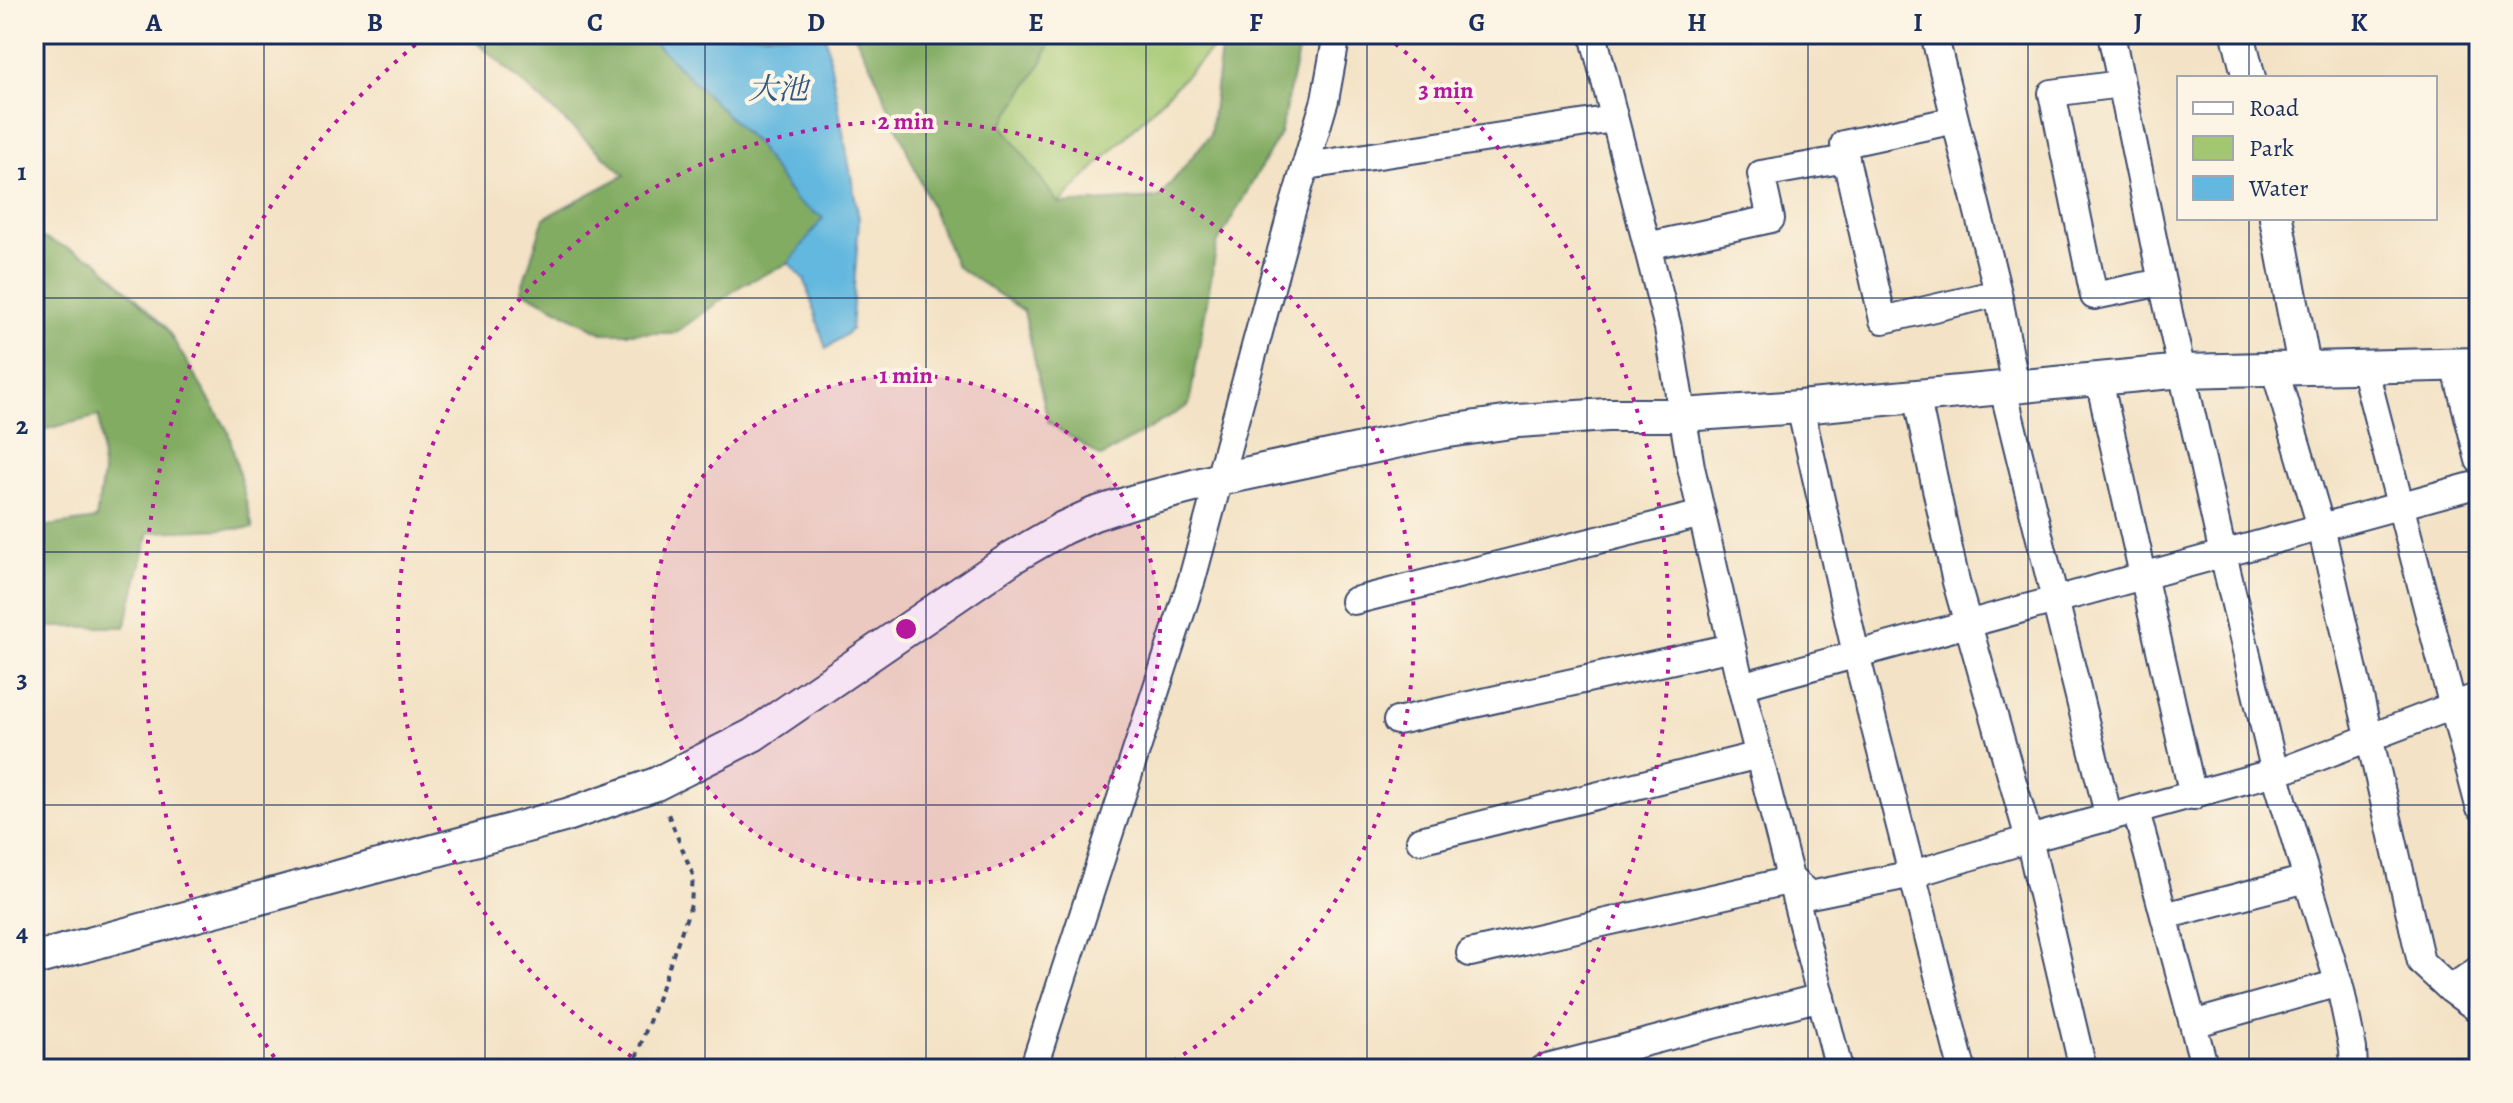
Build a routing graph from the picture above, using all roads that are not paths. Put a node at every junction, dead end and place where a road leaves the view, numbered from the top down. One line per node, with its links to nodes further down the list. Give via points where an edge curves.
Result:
1 (1337, 34): 11 (street)
2 (1593, 34): 8 (street)
3 (1934, 34): 9 (street)
4 (2111, 34): 7 (street)
5 (2238, 34): 6 (street)
6 (2248, 76)
7 (2121, 84): 14 (street); 14 (street, via 2052,93 2094,296)
8 (1613, 119): 11 (street); 13 (street)
9 (1955, 120): 10 (street, via 1844,144); 15 (street)
10 (1846, 159): 13 (street, via 1761,174 1771,219); 15 (street, via 1883,320)
11 (1307, 166): 26 (street)
12 (2276, 220): 17 (street)
13 (1647, 246): 24 (street)
14 (2162, 282): 19 (street)
15 (1998, 293): 21 (street)
16 (2467, 365): 18 (street); 25 (street)
17 (2289, 367): 18 (street); 19 (street); 30 (street)
18 (2364, 367): 28 (street)
19 (2183, 371): 20 (street); 31 (street)
20 (2099, 380): 21 (street); 32 (street)
21 (2010, 388): 22 (street); 33 (street)
22 (1916, 395): 23 (street); 35 (street)
23 (1800, 407): 24 (street); 37 (street)
24 (1682, 415): 26 (street, via 1518,421); 29 (street)
25 (2479, 460)
26 (1221, 479): 56 (street, via 1135,501 1063,528 753,735 656,784 567,815); 63 (street)
27 (2479, 484): 28 (street)
28 (2398, 506): 30 (street); 40 (street)
29 (1702, 514): 34 (street); 36 (street)
30 (2321, 527): 31 (street); 42 (street)
31 (2223, 554): 32 (street); 44 (street)
32 (2142, 576): 33 (street); 45 (street)
33 (2054, 600): 35 (street); 48 (street)
34 (1354, 601)
35 (1969, 623): 37 (street); 49 (street)
36 (1732, 647): 38 (street); 41 (street)
37 (1856, 654): 38 (street); 51 (street)
38 (1741, 686): 43 (street)
39 (2479, 696): 40 (street)
40 (2451, 706): 42 (street); 46 (street)
41 (1397, 721)
42 (2368, 739): 44 (street); 59 (street, via 2421,962)
43 (1759, 755): 50 (street); 53 (street)
44 (2275, 773): 45 (street); 52 (street)
45 (2193, 796): 47 (street)
46 (2479, 806)
47 (2136, 811): 48 (street); 54 (street)
48 (2109, 818): 49 (street)
49 (2029, 839): 51 (street); 67 (street)
50 (1420, 840)
51 (1913, 874): 53 (street, via 1810,895); 66 (street)
52 (2307, 879): 54 (street); 58 (street)
53 (1792, 880): 55 (street); 60 (street)
54 (2164, 916): 62 (street)
55 (1470, 953)
56 (34, 959)
57 (2479, 969): 59 (street)
58 (2339, 983): 62 (street); 69 (street)
59 (2450, 989): 61 (street)
60 (1821, 997): 64 (street); 65 (street)
61 (2479, 1010)
62 (2193, 1024): 68 (street)
63 (1033, 1069)
64 (1543, 1069)
65 (1839, 1069)
66 (1962, 1069)
67 (2083, 1069)
68 (2205, 1069)
69 (2354, 1069)

